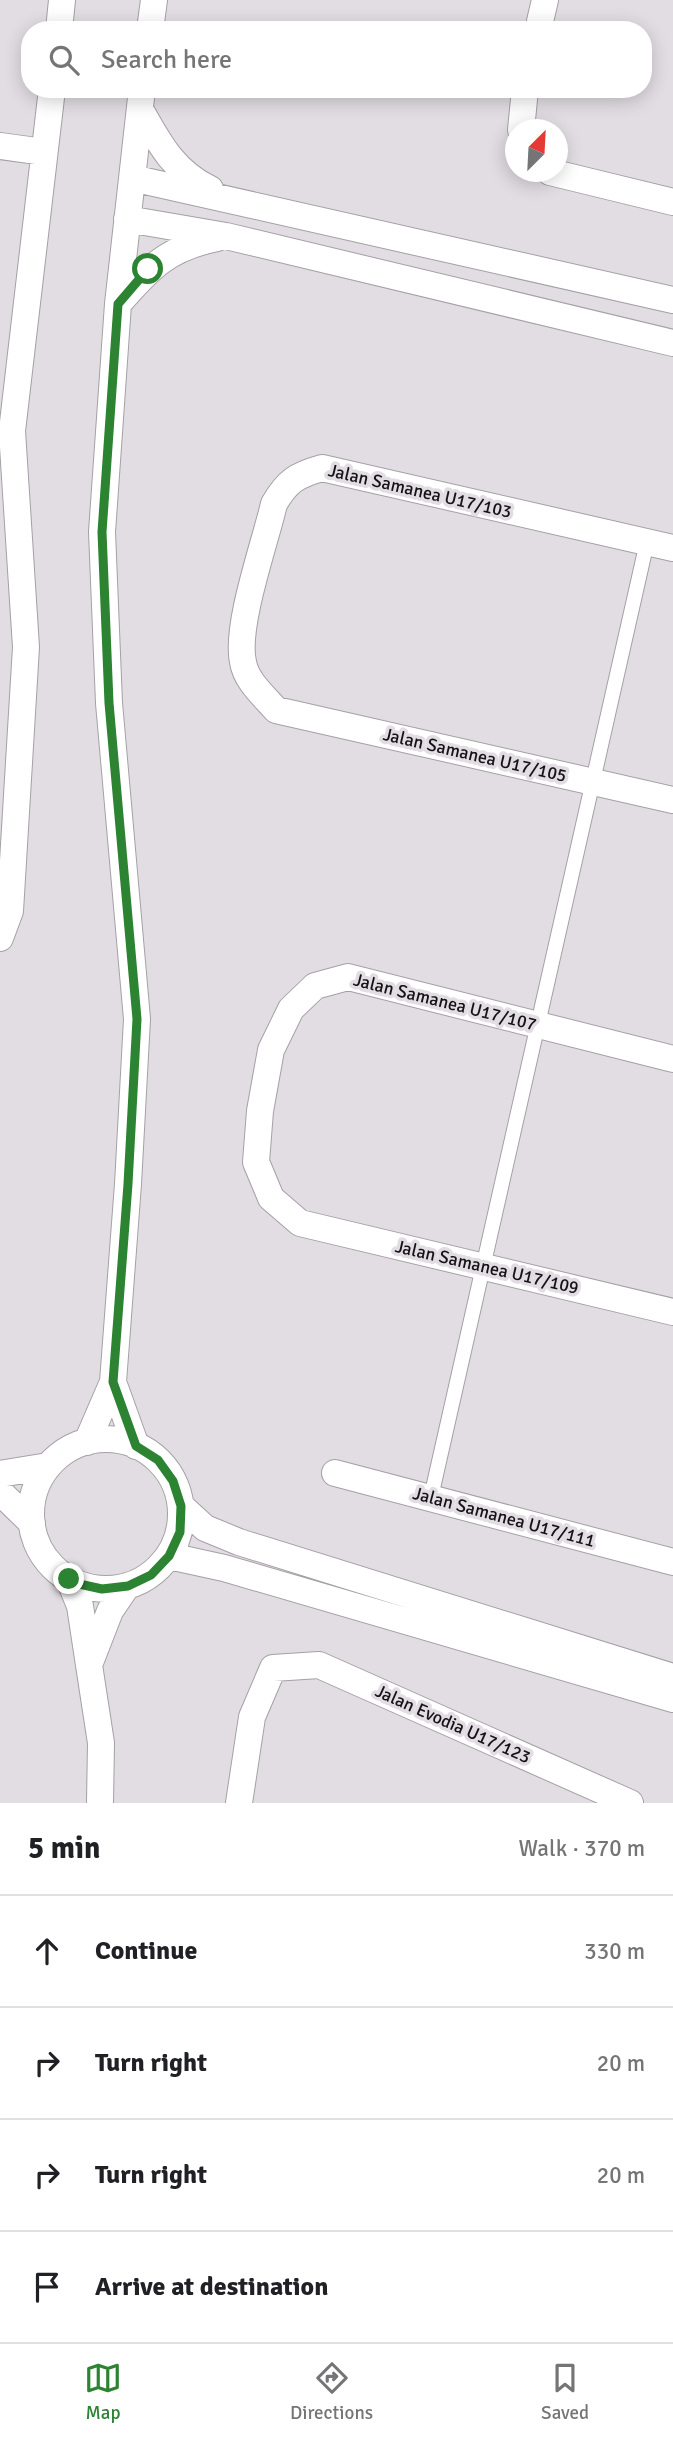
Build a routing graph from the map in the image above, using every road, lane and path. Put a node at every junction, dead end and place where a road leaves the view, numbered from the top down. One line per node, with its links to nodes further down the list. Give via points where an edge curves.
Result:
1 (62, 0): 4 (street)
2 (154, 0): 5 (street)
3 (545, 0): 6 (street)
4 (60, 21)
5 (151, 21)
6 (540, 21)
7 (51, 98): 12 (street)
8 (524, 98): 10 (street)
9 (141, 99): 14 (street); 15 (street, via 165,154 190,180)
10 (522, 119)
11 (0, 146): 12 (street)
12 (44, 152): 22 (street)
13 (568, 176): 16 (street)
14 (132, 178): 15 (street); 17 (street)
15 (232, 200): 19 (street)
16 (673, 202)
17 (127, 219): 18 (street); 20 (street)
18 (226, 236): 20 (street, via 192,243 164,256); 21 (street)
19 (673, 300)
20 (118, 304): 35 (street, via 102,532 109,703 137,1019)
21 (673, 343)
22 (6, 430): 25 (street, via 26,647)
23 (647, 542): 24 (street, Jalan Samanea U17/103); 26 (street, Jalan Samanea U17/103, via 323,468 299,474 285,485 274,504 242,636 247,673); 27 (lane)
24 (673, 548)
25 (11, 699): 29 (street, via 10,911)
26 (276, 710): 27 (street, Jalan Samanea U17/105)
27 (593, 782): 28 (street, Jalan Samanea U17/105); 30 (lane)
28 (673, 800)
29 (0, 937)
30 (538, 1025): 31 (street, Jalan Samanea U17/107); 32 (street, Jalan Samanea U17/107, via 348,977 315,986 291,1009 271,1050 256,1162 271,1198); 33 (lane)
31 (673, 1059)
32 (300, 1223): 33 (street, Jalan Samanea U17/109)
33 (484, 1266): 34 (street, Jalan Samanea U17/109); 42 (lane)
34 (673, 1312)
35 (113, 1382): 36 (street); 37 (street)
36 (87, 1442): 37 (street, via 110,1440); 38 (street, via 65,1451)
37 (136, 1446): 43 (street, via 158,1460 173,1481)
38 (48, 1466): 40 (street); 44 (street, via 36,1487)
39 (335, 1473): 42 (street, Jalan Samanea U17/111)
40 (0, 1474)
41 (0, 1492): 44 (street)
42 (431, 1497): 46 (street, Jalan Samanea U17/111)
43 (181, 1506): 45 (street, via 180,1532); 50 (street, via 205,1528 239,1542)
44 (32, 1523): 47 (street, via 42,1555)
45 (169, 1556): 48 (street, via 151,1575); 51 (street)
46 (673, 1562)
47 (69, 1579): 48 (street, via 102,1589); 49 (street, via 80,1606)
48 (128, 1586): 49 (street, via 110,1611)
49 (89, 1665): 52 (street, via 102,1742)
50 (673, 1677)
51 (673, 1699)
52 (100, 1803)
53 (239, 1803): 54 (street, Jalan Evodia U17/123, via 252,1717 273,1668 319,1665)
54 (630, 1803)

